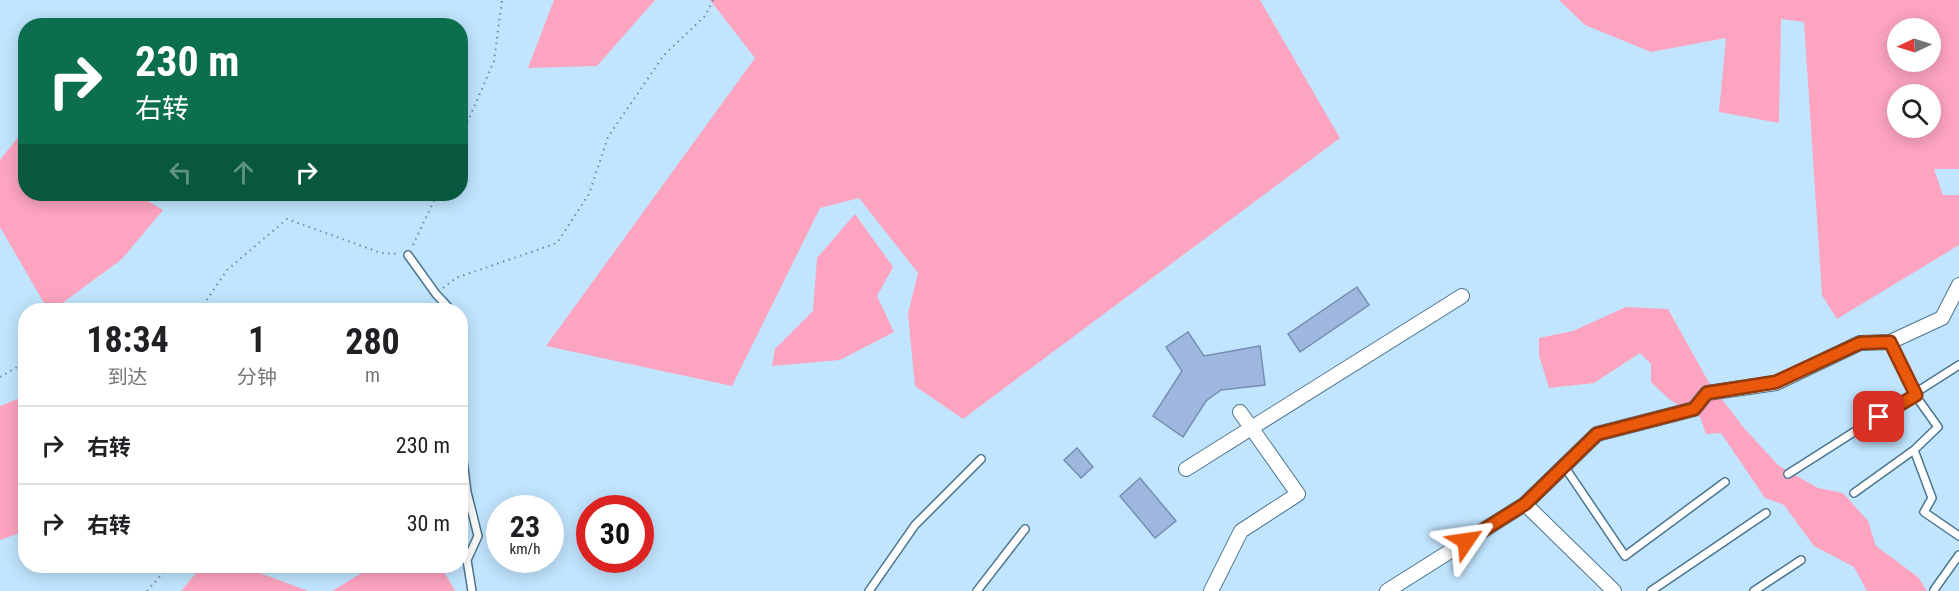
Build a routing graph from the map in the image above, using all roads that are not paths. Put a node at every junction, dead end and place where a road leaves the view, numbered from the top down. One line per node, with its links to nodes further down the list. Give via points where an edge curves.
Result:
1 (408, 255): 4 (lane)
2 (1959, 285): 5 (street, via 1942,318)
3 (1462, 296): 9 (street)
4 (444, 303)
5 (1890, 342): 7 (lane); 12 (street, via 1860,343 1776,382 1707,393 1694,409 1597,434)
6 (1959, 365): 7 (lane)
7 (1916, 395): 10 (lane, via 1938,427); 14 (lane)
8 (1240, 412): 9 (street)
9 (1251, 428): 13 (street); 30 (street, via 1298,495 1241,531)
10 (1914, 450): 16 (lane); 21 (lane, via 1932,498 1924,512)
11 (981, 459): 28 (lane, via 915,525)
12 (1564, 466): 15 (lane, via 1625,556); 18 (street)
13 (1186, 469)
14 (1788, 474)
15 (1725, 482)
16 (1854, 493)
17 (468, 496): 23 (lane, via 478,536)
18 (1525, 504): 31 (street); 32 (street)
19 (1766, 513): 33 (lane)
20 (1025, 529): 29 (lane)
21 (1959, 536)
22 (1959, 555): 26 (lane)
23 (468, 558)
24 (1801, 560): 34 (lane)
25 (468, 566): 27 (lane)
26 (1934, 590)
27 (472, 591)
28 (870, 591)
29 (977, 591)
30 (1211, 591)
31 (1387, 591)
32 (1614, 591)
33 (1651, 591)
34 (1754, 591)

